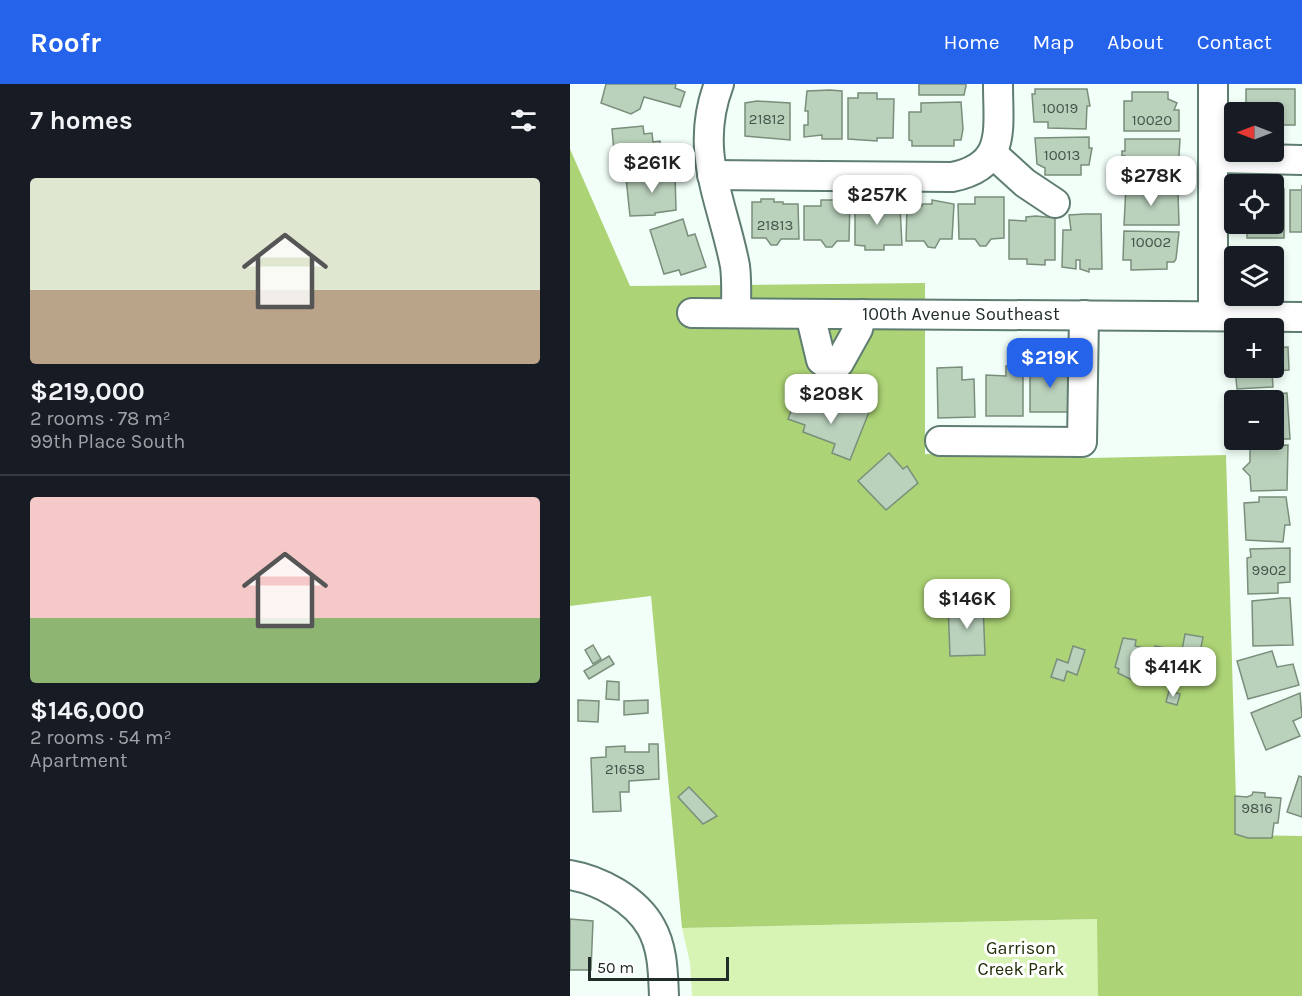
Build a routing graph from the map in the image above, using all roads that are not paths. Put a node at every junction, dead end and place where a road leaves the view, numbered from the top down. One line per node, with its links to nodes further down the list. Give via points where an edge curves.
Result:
1 (719, 84): 7 (street, via 708,138)
2 (998, 84): 4 (street, via 998,137)
3 (1213, 84): 5 (street)
4 (993, 154): 7 (street, via 970,173 951,177); 8 (street)
5 (1213, 159): 6 (street); 14 (street)
6 (1302, 160)
7 (712, 176): 10 (street, via 735,269)
8 (1055, 203)
9 (692, 313): 10 (street, 100th Avenue Southeast)
10 (736, 313): 11 (street, 100th Avenue Southeast)
11 (810, 314): 12 (street, 100th Avenue Southeast); 12 (street, via 821,360 828,365 839,363)
12 (862, 314): 13 (street, 100th Avenue Southeast)
13 (1084, 315): 14 (street, 100th Avenue Southeast); 16 (street, via 1082,442)
14 (1213, 315): 15 (street, 100th Avenue Southeast)
15 (1302, 317)
16 (940, 441)
17 (570, 876): 18 (street, via 610,890 634,907 651,927 661,955)
18 (664, 996)

